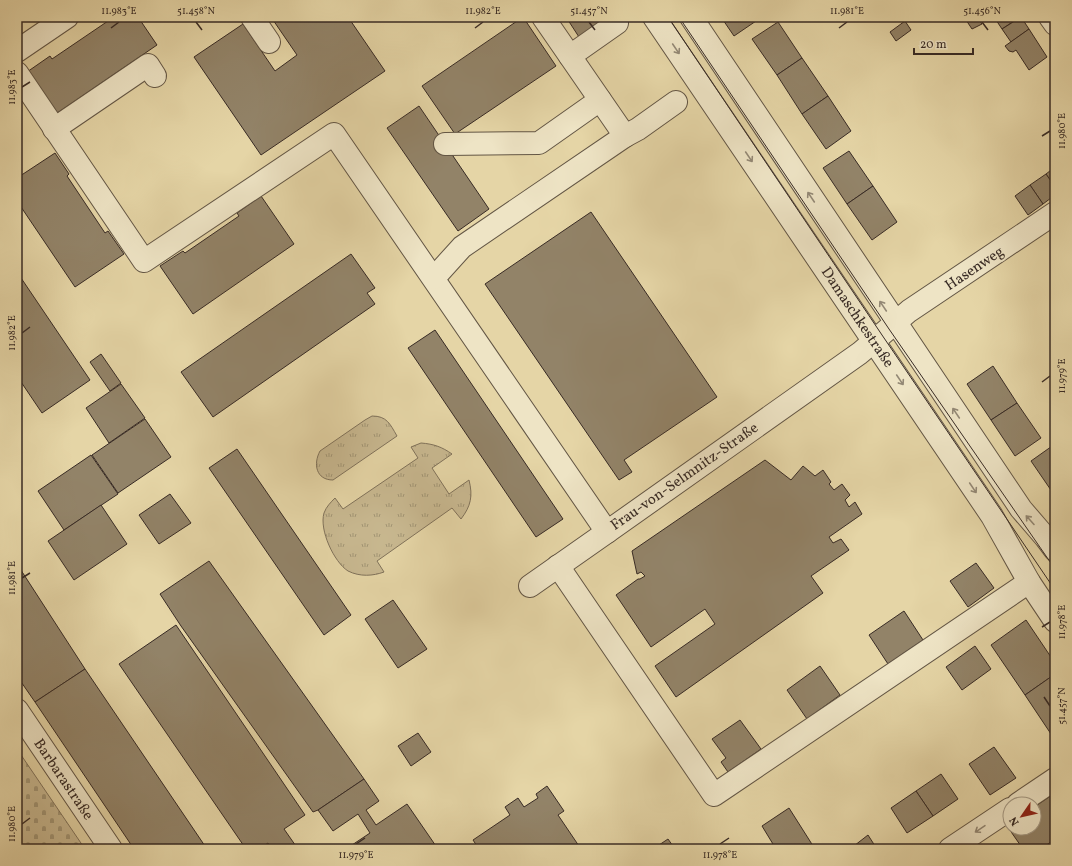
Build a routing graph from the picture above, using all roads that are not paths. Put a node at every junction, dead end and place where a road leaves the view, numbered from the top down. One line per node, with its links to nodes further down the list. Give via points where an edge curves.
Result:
1 (67, 17): 10 (street)
2 (252, 17): 9 (street)
3 (543, 17): 11 (street)
4 (654, 17): 22 (street, Damaschkestraße, one-way to 22)
5 (691, 17): 21 (street, Damaschkestraße, one-way to 5)
6 (1050, 17): 8 (street)
7 (617, 22): 11 (street)
8 (1055, 24)
9 (269, 42)
10 (17, 51)
11 (570, 56): 14 (street)
12 (17, 73): 16 (street)
13 (155, 76): 16 (street, via 148,64)
14 (600, 100): 17 (street); 18 (street, via 540,143)
15 (676, 102): 17 (street)
16 (54, 129): 20 (street, Frau-von-Selmnitz-Straße, via 144,261 334,134)
17 (625, 136): 20 (street, via 462,247)
18 (445, 144)
19 (1055, 214): 21 (street, Hasenweg, via 910,311)
20 (434, 278): 23 (street, Frau-von-Selmnitz-Straße)
21 (895, 324): 22 (street, Hasenweg); 24 (street, Damaschkestraße, one-way to 21, via 1021,509)
22 (874, 342): 23 (street, Frau-von-Selmnitz-Straße); 26 (street, Damaschkestraße, one-way to 26, via 992,516)
23 (606, 532): 25 (street)
24 (1055, 550)
25 (558, 566): 26 (street, via 714,795); 27 (street)
26 (1029, 582): 28 (street, Damaschkestraße)
27 (530, 586)
28 (1055, 621)
29 (17, 710): 33 (street, Barbarastraße)
30 (1055, 779): 31 (street)
31 (1030, 796)
32 (1002, 814): 34 (street, one-way to 34)
33 (110, 849)
34 (950, 849)

